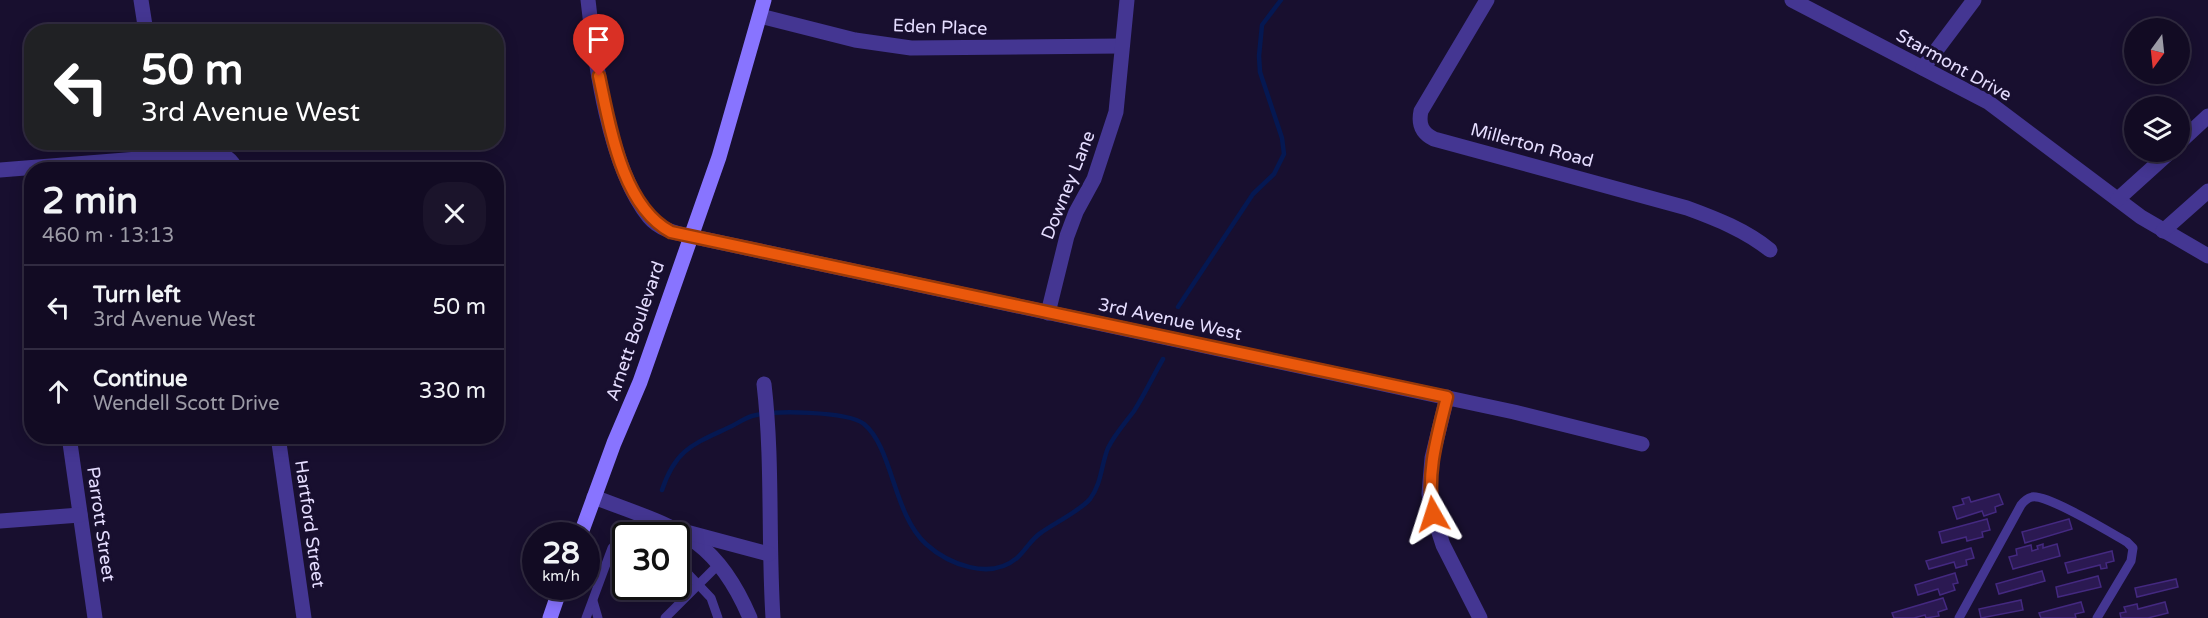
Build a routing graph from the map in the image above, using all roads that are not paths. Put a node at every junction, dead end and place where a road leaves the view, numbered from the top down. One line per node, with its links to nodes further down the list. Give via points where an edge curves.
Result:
1 (141, 0): 9 (street)
2 (588, 0): 23 (street, 3rd Avenue West, via 594,56 623,167 649,217 671,232)
3 (765, 0): 8 (main road, Arnett Boulevard)
4 (1127, 0): 10 (street, Downey Lane)
5 (1487, 0): 24 (street, Millerton Road, via 1421,111 1419,120 1426,135 1686,208 1754,236)
6 (1792, 0): 11 (street, Starmont Drive)
7 (1974, 0): 11 (street)
8 (760, 16): 10 (street, Eden Place, via 855,40 911,48); 23 (main road, Arnett Boulevard)
9 (145, 24)
10 (1121, 46): 26 (street, Downey Lane, via 1116,112 1095,178 1067,236)
11 (1923, 68): 21 (street, Starmont Drive, via 1988,102)
12 (2208, 116): 13 (street)
13 (2190, 133)
14 (162, 150): 15 (street); 16 (street, via 223,154)
15 (65, 162)
16 (232, 162)
17 (2158, 162): 21 (street)
18 (24, 167): 19 (street)
19 (0, 170)
20 (2208, 191): 22 (street)
21 (2118, 199): 22 (street, Starmont Drive)
22 (2163, 231): 25 (street, Starmont Drive)
23 (690, 236): 26 (street, 3rd Avenue West); 32 (main road, Arnett Boulevard, via 640,382)
24 (1770, 250)
25 (2208, 256)
26 (1048, 313): 28 (street, 3rd Avenue West)
27 (765, 389): 40 (street)
28 (1447, 397): 31 (street, 3rd Avenue West); 55 (street, via 1432,458 1429,494 1443,545)
29 (70, 444): 33 (street, Parrott Street)
30 (279, 444): 47 (street, Hartford Street)
31 (1642, 444)
32 (594, 497): 35 (main road, Arnett Boulevard); 36 (street)
33 (80, 515): 34 (street); 46 (street, Parrott Street)
34 (0, 521)
35 (585, 522)
36 (658, 522)
37 (690, 534): 40 (street)
38 (690, 537): 41 (street)
39 (612, 548): 45 (lane)
40 (769, 554): 54 (street)
41 (719, 564): 43 (lane); 53 (street)
42 (690, 575): 43 (lane)
43 (699, 584): 51 (lane); 52 (lane, via 711,598)
44 (556, 600): 48 (main road)
45 (593, 601): 49 (lane); 50 (lane)
46 (95, 618)
47 (304, 618)
48 (550, 618)
49 (586, 618)
50 (598, 618)
51 (665, 618)
52 (718, 618)
53 (750, 618)
54 (773, 618)
55 (1479, 618)
56 (1959, 618): 57 (lane, via 2021,505 2032,497 2055,503 2133,548 2131,561)
57 (2097, 618)

